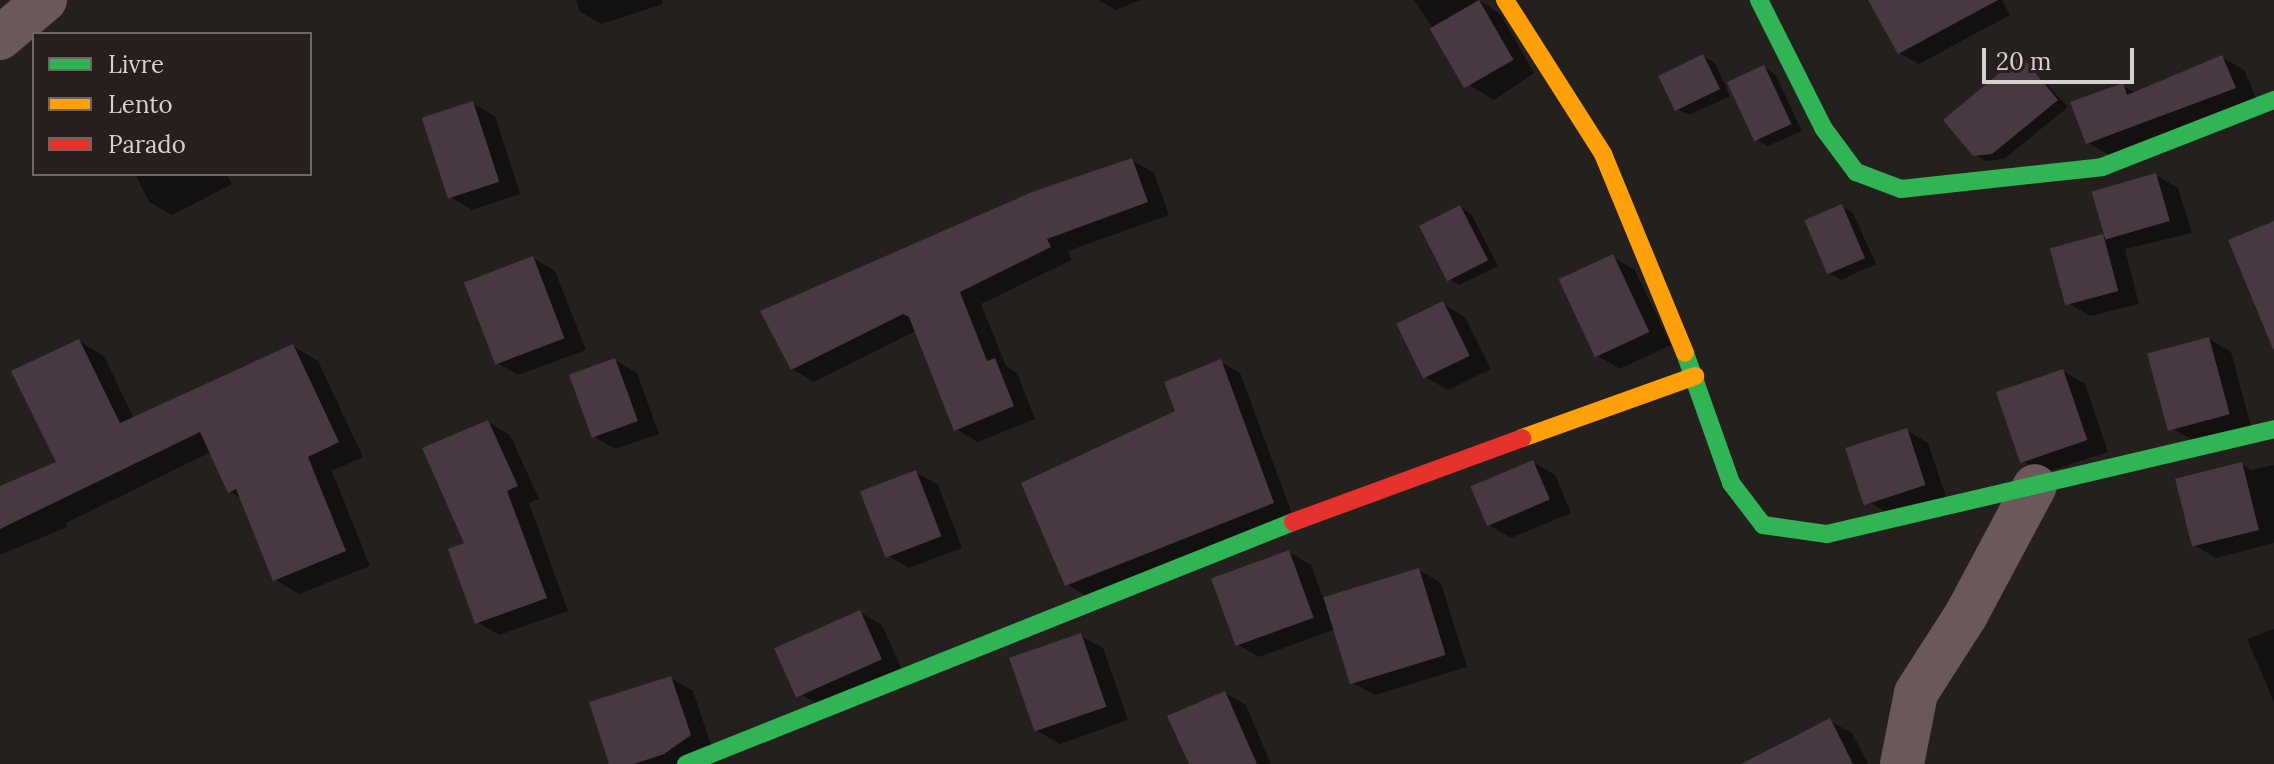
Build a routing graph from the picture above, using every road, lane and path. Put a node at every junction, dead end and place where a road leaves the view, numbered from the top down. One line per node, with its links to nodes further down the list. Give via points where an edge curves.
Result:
1 (45, 0): 4 (street)
2 (1505, 0): 6 (street, via 1603,154)
3 (1759, 0): 5 (street, via 1824,129 1856,172 1901,189 2102,167)
4 (0, 38)
5 (2274, 100)
6 (1695, 376): 8 (street, via 1731,483 1763,525 1827,534); 9 (street, via 1355,497)
7 (2274, 429): 8 (street)
8 (2035, 486): 10 (street, via 1966,615 1916,693)
9 (686, 764)
10 (1902, 764)

